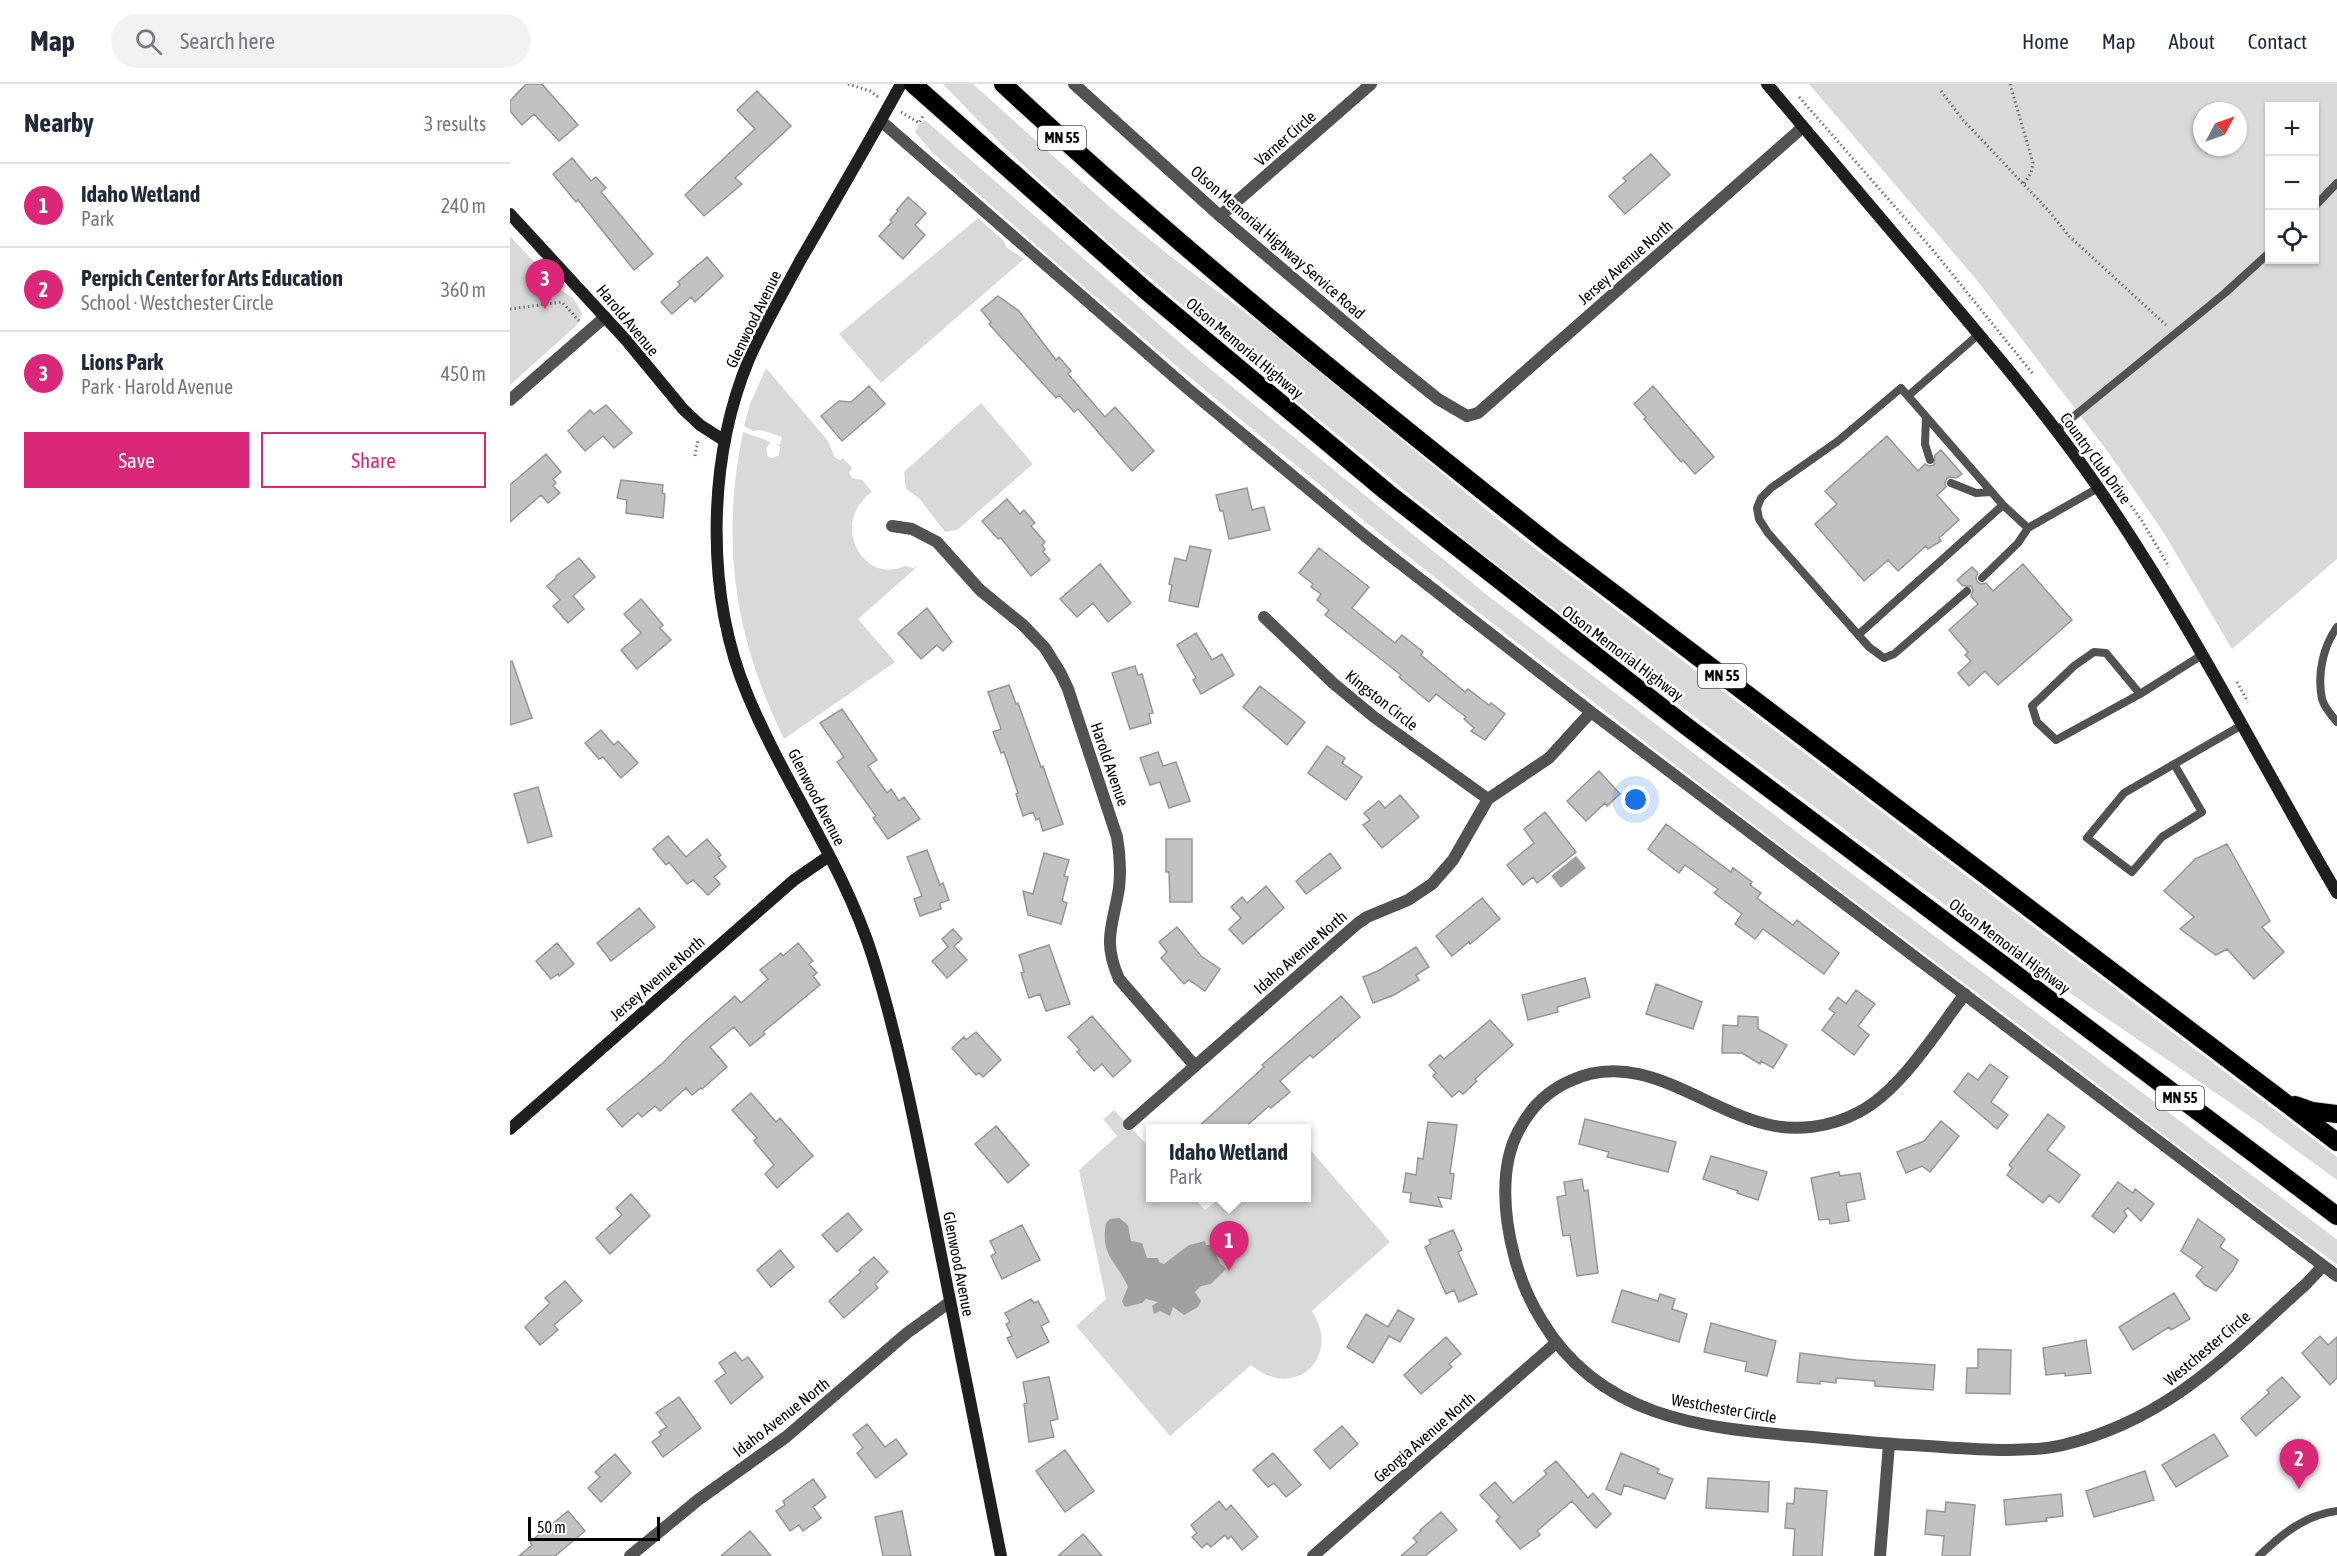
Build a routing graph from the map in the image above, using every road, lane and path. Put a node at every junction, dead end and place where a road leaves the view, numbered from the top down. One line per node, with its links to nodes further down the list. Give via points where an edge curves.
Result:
1 (848, 84): 9 (path)
2 (901, 84): 11 (street, Glenwood Avenue)
3 (913, 84): 58 (highway, Olson Memorial Highway / MN 55, via 1144,289 1415,515 1696,733)
4 (1003, 84): 53 (highway, MN 55, via 1180,241 1482,491)
5 (1074, 84): 17 (street, Olson Memorial Highway Service Road)
6 (1371, 84): 17 (street, Varner Circle)
7 (1767, 84): 12 (street, Country Club Drive)
8 (2010, 84): 14 (path, via 2033,163)
9 (870, 91)
10 (1941, 91): 14 (path)
11 (881, 121): 29 (street, Glenwood Avenue, via 758,340 733,405); 44 (street, via 1187,388 1374,543)
12 (1803, 127): 23 (street, Country Club Drive); 26 (street, Jersey Avenue North, via 1484,408)
13 (2337, 183): 15 (lane)
14 (2023, 185): 22 (path, via 2069,236)
15 (2319, 202)
16 (510, 214): 21 (street, Harold Avenue)
17 (1220, 216): 26 (street, Olson Memorial Highway Service Road, via 1387,358 1438,399)
18 (2265, 256): 22 (lane)
19 (562, 302): 20 (path)
20 (510, 309)
21 (605, 317): 25 (street); 29 (street, Harold Avenue, via 683,409)
22 (2176, 333): 28 (lane)
23 (1979, 334): 24 (lane); 28 (street, Country Club Drive)
24 (1908, 396): 27 (lane); 41 (lane, via 1901,388 1838,441 1771,488 1757,508 1768,533)
25 (510, 400)
26 (1467, 416)
27 (1926, 417): 30 (lane, via 1925,444); 33 (lane)
28 (2057, 430): 32 (street, Country Club Drive)
29 (725, 441): 49 (street, Glenwood Avenue, via 717,543 734,654 759,719)
30 (1930, 460)
31 (1951, 483): 33 (lane, via 1976,493)
32 (2098, 488): 36 (lane); 42 (street, Country Club Drive)
33 (1991, 492): 34 (lane)
34 (2004, 505): 36 (lane); 41 (lane)
35 (892, 526): 52 (street, Harold Avenue, via 912,529 937,542 980,590 1035,637 1061,674 1117,837 1119,887 1109,941 1114,967 1124,985)
36 (2028, 528): 37 (lane)
37 (1982, 578)
38 (1967, 591): 41 (lane, via 1894,654 1884,658 1876,654)
39 (1264, 617): 48 (street, Kingston Circle, via 1374,717)
40 (2337, 627): 45 (lane, via 2327,640 2320,679 2322,701)
41 (1858, 635)
42 (2202, 655): 43 (lane); 46 (street, Country Club Drive)
43 (2139, 694): 43 (lane, via 2106,653 2094,652 2032,706 2037,722 2056,740)
44 (1591, 712): 48 (street, Idaho Avenue North, via 1549,758); 51 (street)
45 (2337, 722)
46 (2242, 725): 47 (lane); 50 (street, Country Club Drive)
47 (2174, 764): 47 (lane, via 2124,793 2087,838 2132,872 2162,837 2202,812)
48 (1488, 799): 52 (street, Idaho Avenue North, via 1453,860 1432,884 1357,924)
49 (829, 856): 56 (street, Jersey Avenue North, via 794,880); 61 (street, Glenwood Avenue, via 857,911 875,963 914,1125)
50 (2337, 893)
51 (1965, 994): 59 (street); 62 (street, Westchester Circle, via 1894,1086 1864,1109 1830,1124 1799,1128 1768,1125 1664,1081 1627,1071 1590,1074 1550,1092 1528,1115 1514,1139 1507,1171 1506,1208 1522,1284)
52 (1195, 1066): 55 (street, Idaho Avenue North)
53 (2275, 1095): 54 (highway, via 2302,1107); 57 (highway, MN 55)
54 (2337, 1114)
55 (1129, 1124)
56 (510, 1130)
57 (2337, 1142)
58 (2337, 1216)
59 (2323, 1266): 60 (street); 63 (street, Westchester Circle, via 2190,1387 2153,1411 2116,1428 2058,1446 2038,1448)
60 (2337, 1276)
61 (950, 1302): 65 (street, Idaho Avenue North, via 907,1333 786,1437 698,1500); 66 (street, Glenwood Avenue)
62 (1556, 1344): 63 (street, Westchester Circle, via 1584,1372 1612,1392 1676,1419 1767,1434); 67 (street, Georgia Avenue North)
63 (1889, 1444): 68 (street)
64 (2337, 1511): 69 (lane, via 2302,1521)
65 (630, 1556)
66 (1001, 1556)
67 (1313, 1556)
68 (1880, 1556)
69 (2259, 1556)

